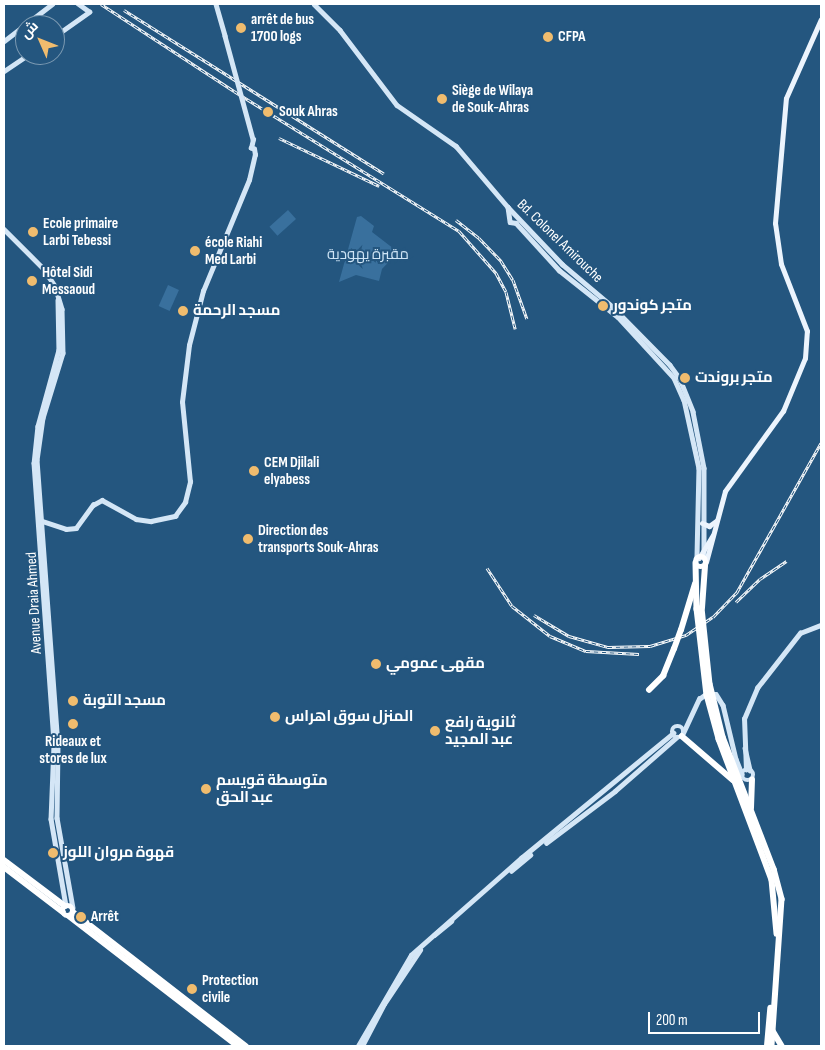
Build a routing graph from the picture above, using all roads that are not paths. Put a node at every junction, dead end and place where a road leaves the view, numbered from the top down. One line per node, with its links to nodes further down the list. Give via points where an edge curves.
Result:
1 (52, 4): 7 (street)
2 (78, 4): 6 (street, via 89,12)
3 (216, 4): 14 (street, bridge, via 255,155 249,180 203,291 189,345 182,402 190,482 184,502 175,516 151,521 136,518 102,500 93,505 76,528 66,529)
4 (314, 4): 10 (street, via 340,30 397,105 456,146)
5 (821, 19): 13 (main road, via 786,98 775,223 781,264 807,331 805,358 783,411 725,490)
6 (65, 29)
7 (4, 41)
8 (15, 64): 9 (street)
9 (4, 71)
10 (508, 207): 15 (street, Bd. Colonel Amirouche, via 562,264 613,307 680,379 689,398 701,450); 17 (street, Bd. Colonel Amirouche, via 510,222 516,222 555,266 618,317 674,378 684,400 698,468)
11 (4, 229): 12 (street, Avenue Draia Ahmed, via 39,263 55,286 59,350)
12 (51, 385): 14 (street, Avenue Draia Ahmed, via 37,456); 36 (street, Avenue Draia Ahmed, via 38,426 34,464 54,745 51,819)
13 (716, 520): 15 (main road, via 709,526); 16 (main road)
14 (42, 521): 36 (street, Avenue Draia Ahmed, via 58,746 57,818)
15 (702, 523): 17 (street, Bd. Colonel Amirouche)
16 (715, 531): 17 (main road); 17 (main road)
17 (702, 560): 18 (highway); 19 (highway)
18 (695, 584): 19 (highway); 21 (highway, bridge, via 664,676)
19 (699, 608): 25 (highway, bridge, via 706,689)
20 (821, 625): 26 (street, via 800,633 765,675 744,719)
21 (649, 690)
22 (691, 715): 23 (street); 24 (street); 28 (street, via 703,696 710,693 718,696)
23 (680, 727): 24 (street); 24 (street, via 674,729)
24 (679, 735): 32 (highway); 37 (street, via 440,927 411,955)
25 (721, 738): 29 (highway); 32 (highway)
26 (743, 744): 27 (street); 30 (street)
27 (743, 750): 28 (street); 30 (street)
28 (734, 753): 30 (street)
29 (735, 771): 30 (highway); 33 (highway)
30 (745, 772): 31 (street, via 745,780); 31 (street, via 754,774)
31 (752, 780): 33 (highway)
32 (734, 781): 43 (highway, via 772,880 776,902 778,933)
33 (750, 810): 38 (highway, via 782,899)
34 (4, 860): 36 (highway)
35 (4, 867): 36 (highway)
36 (68, 910): 39 (highway); 40 (highway)
37 (390, 992): 41 (street); 42 (street)
38 (772, 1028): 43 (highway); 44 (highway)
39 (238, 1046)
40 (246, 1046)
41 (358, 1046)
42 (362, 1046)
43 (769, 1046)
44 (782, 1046)

